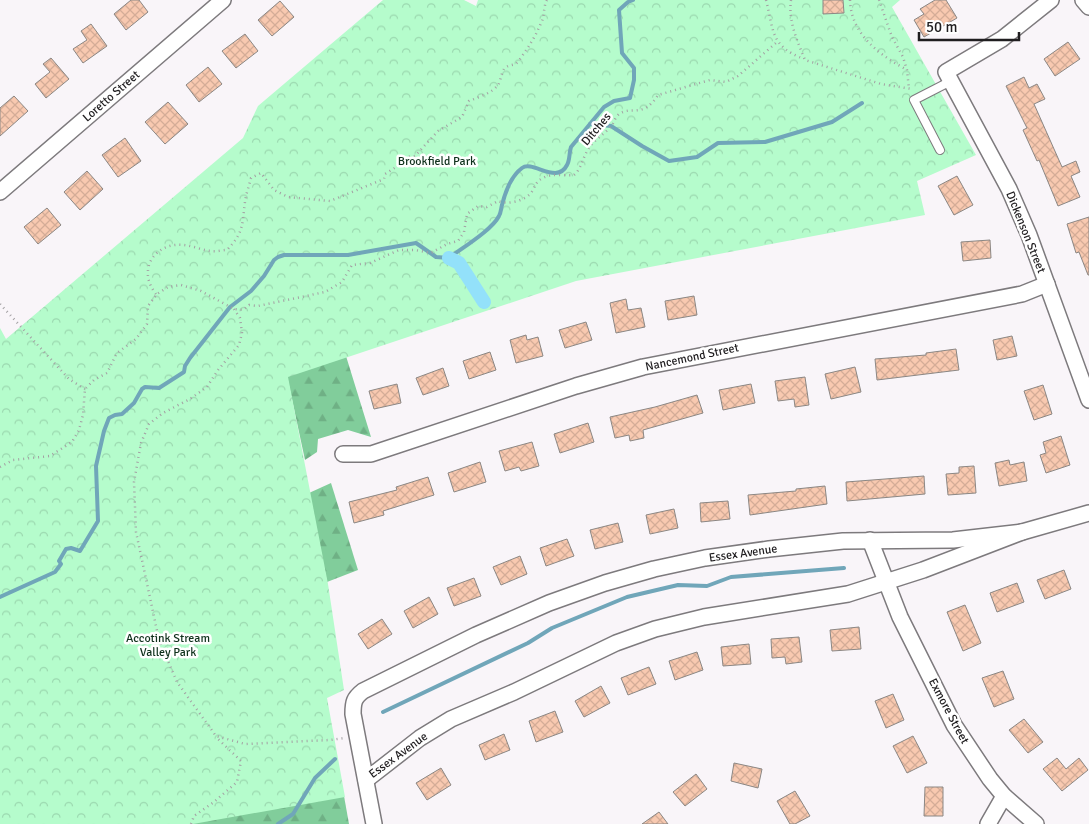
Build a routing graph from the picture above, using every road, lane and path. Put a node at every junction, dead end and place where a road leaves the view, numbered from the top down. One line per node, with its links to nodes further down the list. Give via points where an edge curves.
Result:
1 (223, 0): 17 (street, Loretto Street)
2 (547, 0): 19 (path, via 536,37 516,65 504,70 499,84 491,91 469,101 462,117 438,131 415,156 406,157 385,174 384,179 330,201 288,197 274,190 261,174 251,178 244,222 236,241 227,250 212,251 182,244 156,252 147,276)
3 (766, 0): 10 (path)
4 (790, 0): 11 (path, via 792,25)
5 (850, 0): 12 (path, via 862,36 872,48)
6 (879, 0): 12 (path)
7 (1051, 0): 13 (street)
8 (1083, 0): 9 (street)
9 (1089, 7)
10 (777, 42): 11 (path, via 789,54); 21 (path, Ditches, via 738,76 726,82 710,80 658,95 642,110 618,116 590,147 578,172 545,176 530,194 517,202 498,201 487,207 478,206 467,214 464,232 458,241 431,253 399,250 370,263 352,264 342,282 325,292 248,306 243,310)
11 (805, 60): 14 (path, via 882,84)
12 (907, 70): 14 (path)
13 (948, 77): 15 (lane); 18 (street, Dickenson Street, via 1009,189)
14 (910, 89): 15 (path)
15 (928, 93): 16 (lane, via 914,100)
16 (940, 150)
17 (0, 192)
18 (1047, 284): 23 (street, Dickenson Street); 24 (street, Nancemond Street, via 1022,294 643,367 371,454)
19 (157, 294): 21 (path, via 168,287 181,285 201,291); 22 (path, via 148,306 147,324 136,339 117,353 107,373)
20 (0, 304): 22 (path, via 69,379)
21 (234, 309): 30 (path, via 240,318 242,333 239,345 207,387 148,424 134,482 136,532 159,640 177,682)
22 (85, 390): 25 (path, via 82,423 72,442 50,456 12,460)
23 (1089, 400)
24 (343, 454)
25 (0, 467)
26 (1089, 512): 27 (street, Essex Avenue)
27 (1022, 532): 28 (street, Essex Avenue, via 953,540); 29 (street, Essex Avenue)
28 (870, 540): 29 (street, Exmore Street); 31 (street, Essex Avenue, via 705,558 613,581 549,603 363,690 354,698 353,704)
29 (886, 582): 32 (street, Essex Avenue, via 848,594 704,617 616,643 451,720 420,738); 33 (street, Exmore Street, via 954,725)
30 (216, 736): 31 (path, via 245,744); 34 (path, via 241,761 237,782 194,816)
31 (358, 736): 32 (street, Essex Avenue)
32 (366, 780): 35 (street)
33 (1004, 796): 36 (street); 37 (street, Exmore Street)
34 (191, 824)
35 (374, 824)
36 (988, 824)
37 (1036, 824)

